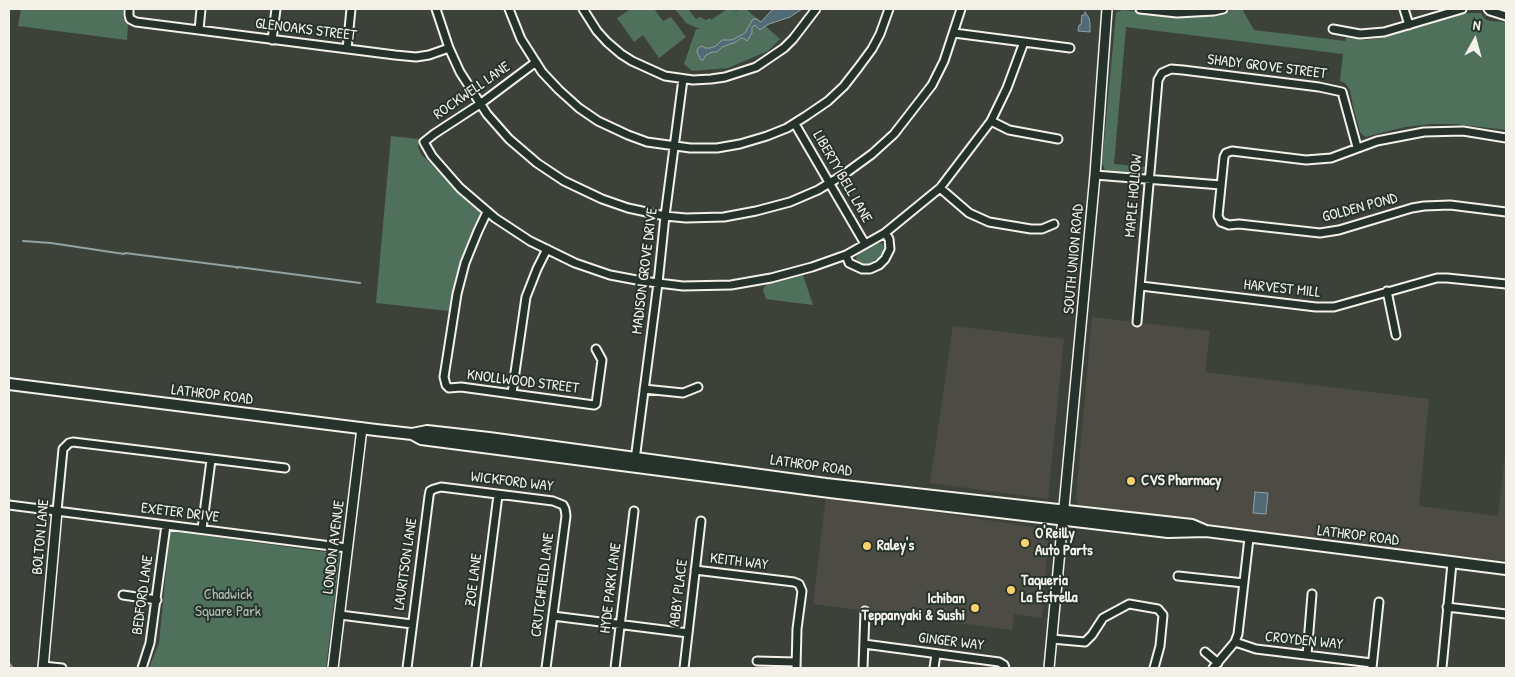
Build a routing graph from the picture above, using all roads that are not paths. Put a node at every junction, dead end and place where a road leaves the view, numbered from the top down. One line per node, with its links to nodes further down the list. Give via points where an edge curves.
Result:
1 (129, 9): 20 (street, GLENOAKS STREET, via 130,19 136,22)
2 (201, 9): 20 (street)
3 (276, 9): 22 (street)
4 (351, 9): 26 (street)
5 (436, 9): 24 (street)
6 (509, 9): 27 (street, via 521,39)
7 (583, 9): 29 (street, via 597,31 621,54 654,72)
8 (816, 9): 29 (street, via 784,48 756,67 725,77)
9 (889, 9): 32 (street, via 872,49 844,86)
10 (961, 9): 21 (street)
11 (1107, 9): 37 (street, SOUTH UNION ROAD)
12 (1140, 9): 13 (street, via 1177,13)
13 (1223, 9)
14 (1404, 9): 18 (street)
15 (1462, 9): 18 (street)
16 (1488, 9): 17 (street)
17 (1506, 16)
18 (1410, 25): 19 (street, via 1373,34)
19 (1333, 29)
20 (198, 30): 22 (street, GLENOAKS STREET)
21 (954, 33): 23 (street); 39 (street, via 932,85 894,134 872,154)
22 (272, 40): 26 (street, GLENOAKS STREET)
23 (1024, 42): 25 (street); 31 (street)
24 (449, 48): 26 (street, GLENOAKS STREET, via 416,57); 30 (street)
25 (1070, 48)
26 (347, 49)
27 (536, 62): 30 (street, ROCKWELL LANE); 35 (street, via 558,90 598,121 647,142)
28 (1162, 72): 36 (street, SHADY GROVE STREET, via 1183,70 1342,92); 38 (street, MAPLE HOLLOW, via 1158,80)
29 (683, 79): 35 (street, MADISON GROVE DRIVE)
30 (480, 104): 42 (street, ROCKWELL LANE, via 424,142 460,188); 44 (street, via 509,139 536,163 564,181 602,199)
31 (991, 121): 34 (street, via 1009,130); 41 (street)
32 (795, 124): 35 (street, via 740,144 718,148); 39 (street, LIBERTY BELL LANE)
33 (1506, 138): 36 (street, via 1463,132 1424,132)
34 (1058, 139)
35 (674, 146): 44 (street, MADISON GROVE DRIVE)
36 (1357, 147): 40 (street, via 1331,158 1306,160 1232,151 1224,157)
37 (1095, 175): 38 (street); 72 (street, SOUTH UNION ROAD)
38 (1148, 179): 40 (street); 53 (street, MAPLE HOLLOW)
39 (830, 183): 44 (street, via 797,199 756,211 724,217); 47 (street, LIBERTY BELL LANE)
40 (1221, 185): 43 (street, GOLDEN POND, via 1218,216 1221,222 1229,225 1320,233 1424,206 1450,205)
41 (940, 188): 45 (street, via 969,213 989,222 1031,229); 46 (street)
42 (487, 212): 48 (street); 61 (street, KNOLLWOOD STREET, via 465,263 456,294 444,377 449,388)
43 (1506, 212)
44 (665, 216): 51 (street, MADISON GROVE DRIVE)
45 (1054, 224)
46 (885, 233): 47 (street); 49 (street, via 890,249 879,265 862,269 850,263)
47 (865, 244): 49 (street)
48 (547, 249): 51 (street, via 610,275); 61 (street, via 526,297)
49 (846, 255): 51 (street, via 771,278 731,285)
50 (1506, 280): 52 (street)
51 (658, 283): 60 (street, MADISON GROVE DRIVE)
52 (1506, 284): 54 (street, HARVEST MILL, via 1437,278)
53 (1140, 286): 54 (street, HARVEST MILL, via 1316,307 1334,307); 55 (street, MAPLE HOLLOW)
54 (1387, 292): 56 (street)
55 (1137, 322)
56 (1396, 335)
57 (596, 350): 61 (street, KNOLLWOOD STREET, via 602,360 596,404)
58 (9, 384): 62 (main road, LATHROP ROAD)
59 (698, 387): 60 (street, via 683,393)
60 (644, 389): 64 (street, MADISON GROVE DRIVE)
61 (512, 393)
62 (362, 428): 64 (main road, LATHROP ROAD, via 412,434 421,439); 77 (street, LONDON AVENUE)
63 (211, 460): 65 (street); 70 (street, BOLTON LANE, via 73,442 64,446 61,455); 75 (street)
64 (634, 462): 72 (main road, LATHROP ROAD)
65 (285, 468)
66 (457, 489): 67 (street, WICKFORD WAY); 92 (street, LAURITSON LANE, via 437,487 430,491)
67 (498, 495): 69 (street, WICKFORD WAY, via 560,502); 111 (street, ZOE LANE)
68 (9, 505): 70 (street, EXETER DRIVE)
69 (563, 505): 91 (street, CRUTCHFIELD LANE, via 566,516)
70 (57, 511): 74 (street, EXETER DRIVE); 106 (street, BOLTON LANE)
71 (634, 511): 93 (street, HYDE PARK LANE)
72 (1064, 515): 76 (main road, LATHROP ROAD, via 1168,532 1206,531); 95 (street, SOUTH UNION ROAD)
73 (701, 521): 80 (street, ABBY PLACE)
74 (166, 525): 75 (street, EXETER DRIVE); 85 (street, BEDFORD LANE)
75 (202, 529): 77 (street, EXETER DRIVE)
76 (1250, 538): 78 (main road, LATHROP ROAD); 82 (street)
77 (347, 548): 90 (street, LONDON AVENUE)
78 (1452, 563): 79 (main road, LATHROP ROAD); 87 (street)
79 (1506, 569)
80 (696, 570): 94 (street, ABBY PLACE); 102 (street, KEITH WAY, via 799,584 802,590)
81 (1178, 576): 82 (street)
82 (1244, 583): 96 (street)
83 (1312, 594): 100 (street)
84 (123, 595): 85 (street)
85 (157, 600): 108 (street, BEDFORD LANE)
86 (1379, 602): 104 (street)
87 (1448, 607): 89 (street); 119 (street)
88 (865, 611): 97 (street)
89 (1506, 614)
90 (340, 615): 92 (street); 109 (street, LONDON AVENUE)
91 (553, 616): 93 (street); 112 (street, CRUTCHFIELD LANE)
92 (412, 624): 110 (street, LAURITSON LANE)
93 (620, 624): 94 (street); 113 (street, HYDE PARK LANE)
94 (688, 633): 114 (street, ABBY PLACE)
95 (1052, 638): 117 (street, SOUTH UNION ROAD); 118 (street, via 1085,642 1103,618 1129,604 1158,609 1163,615)
96 (1235, 642): 100 (street, CROYDEN WAY, via 1256,649); 103 (street)
97 (864, 644): 99 (street, GINGER WAY); 115 (street)
98 (1205, 652): 103 (street)
99 (936, 654): 105 (street, GINGER WAY, via 999,662); 116 (street)
100 (1307, 655): 104 (street, CROYDEN WAY)
101 (757, 661): 102 (street)
102 (796, 665)
103 (1216, 665)
104 (1372, 665)
105 (1004, 666)
106 (43, 667): 107 (street)
107 (62, 668)
108 (142, 668)
109 (333, 668)
110 (407, 668)
111 (476, 668)
112 (546, 668)
113 (615, 668)
114 (684, 668)
115 (863, 668)
116 (934, 668)
117 (1050, 668)
118 (1154, 668)
119 (1442, 668)

